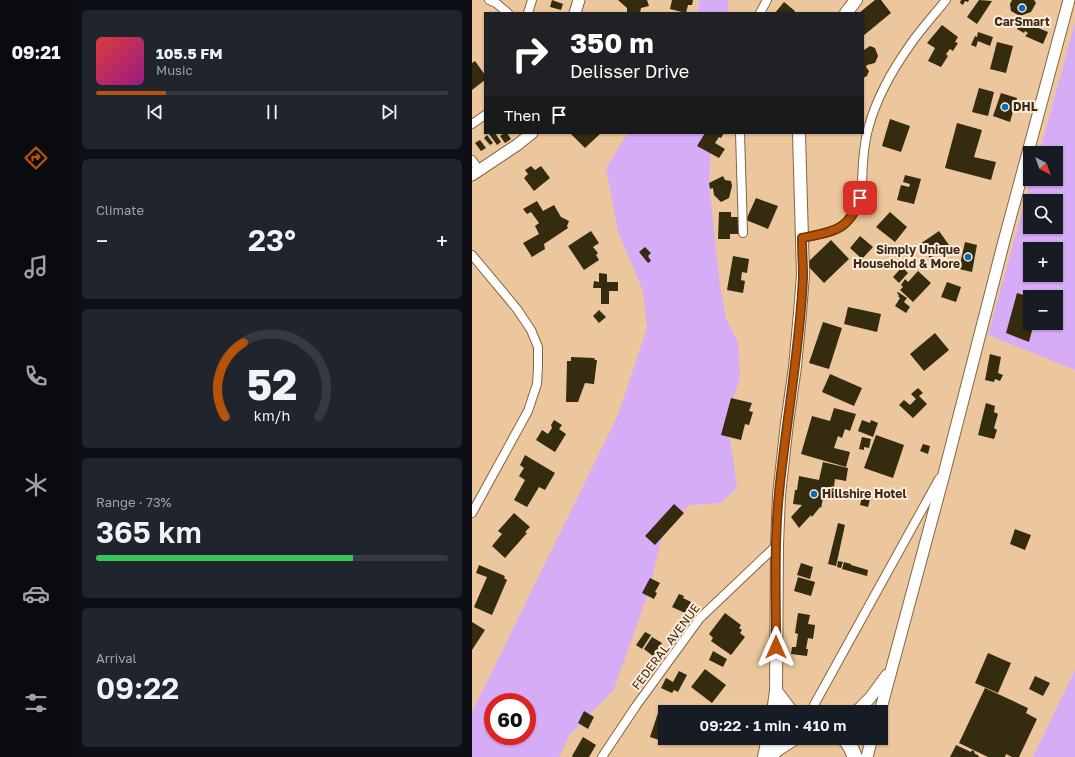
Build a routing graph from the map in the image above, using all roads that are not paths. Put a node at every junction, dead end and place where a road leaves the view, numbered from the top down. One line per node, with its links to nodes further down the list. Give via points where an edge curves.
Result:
1 (489, 0): 8 (street)
2 (532, 0): 9 (street)
3 (579, 0): 10 (main road)
4 (767, 0): 11 (street)
5 (856, 0): 12 (main road)
6 (946, 0): 21 (street, via 906,50 874,109 864,146 862,185 857,208 842,226)
7 (1069, 0): 23 (main road)
8 (507, 12)
9 (528, 12)
10 (575, 12)
11 (761, 12)
12 (847, 12)
13 (484, 116): 14 (street)
14 (472, 124)
15 (531, 134): 19 (main road)
16 (740, 134): 20 (street)
17 (799, 134): 21 (main road)
18 (472, 160): 19 (street)
19 (476, 173)
20 (743, 233)
21 (802, 238): 25 (main road, via 800,313 779,494)
22 (472, 255): 24 (street, via 517,309 531,330 538,347 537,384 528,411)
23 (946, 468): 26 (main road); 30 (street)
24 (472, 513)
25 (777, 545): 27 (main road); 37 (street, FEDERAL AVENUE, via 700,618)
26 (891, 670): 31 (main road); 32 (main road)
27 (776, 691): 28 (main road); 29 (main road)
28 (774, 705)
29 (787, 705)
30 (814, 705)
31 (863, 705)
32 (882, 705)
33 (767, 745): 38 (main road)
34 (784, 745): 39 (highway)
35 (850, 745): 40 (highway)
36 (870, 745): 41 (main road)
37 (602, 757)
38 (764, 757)
39 (769, 757)
40 (855, 757)
41 (867, 757)

